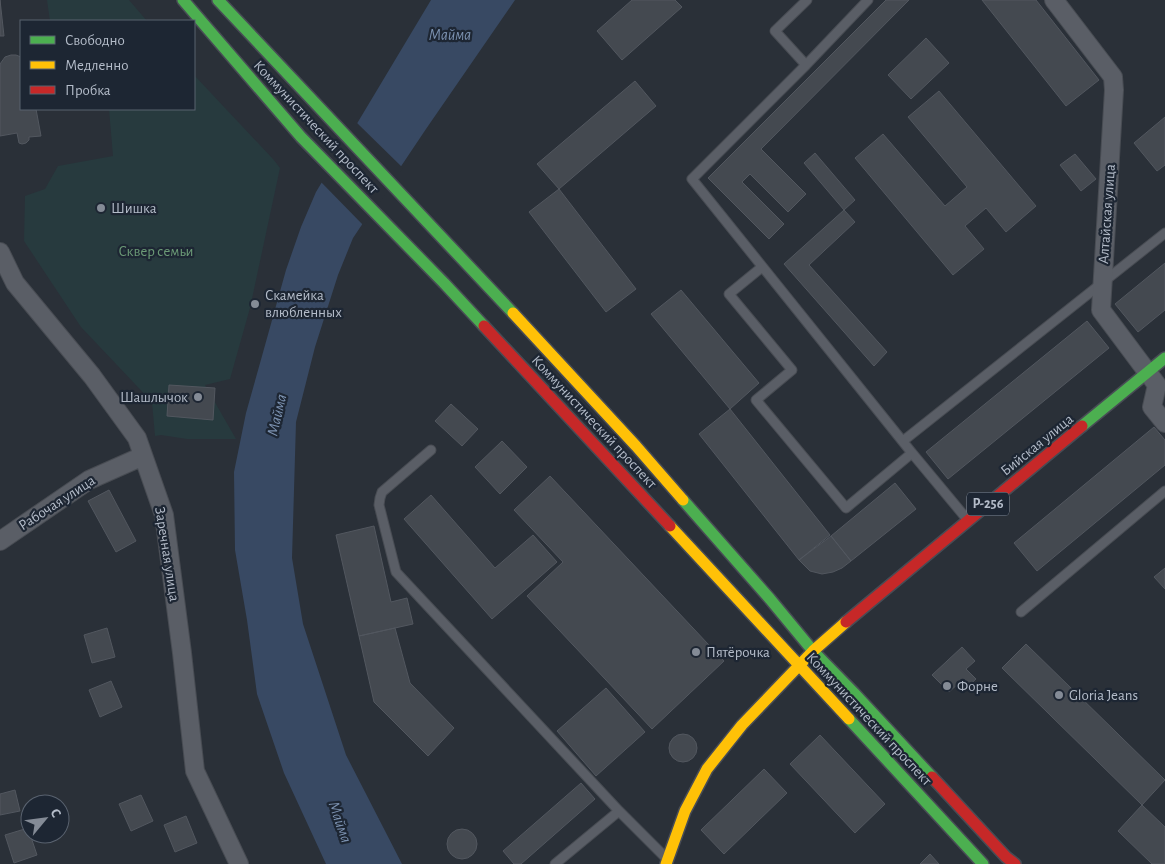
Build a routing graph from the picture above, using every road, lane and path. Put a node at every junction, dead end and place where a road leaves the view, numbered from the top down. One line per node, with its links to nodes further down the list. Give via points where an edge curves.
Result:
1 (183, 0): 25 (main road, Коммунистический проспект, via 301,137 444,283)
2 (218, 0): 23 (main road, Коммунистический проспект, via 636,446)
3 (807, 0): 6 (lane, via 775,32)
4 (868, 0): 6 (lane)
5 (1054, 0): 10 (street, Алтайская улица, via 1113,77)
6 (806, 65): 9 (lane, via 692,179)
7 (1165, 233): 10 (lane)
8 (0, 252): 18 (street, Заречная улица, via 15,283 92,376 137,438)
9 (762, 266): 15 (lane); 17 (lane, via 729,294 792,370 756,400 846,508)
10 (1102, 282): 12 (street, Алтайская улица, via 1100,310); 15 (lane)
11 (1165, 358): 12 (main road, Бийская улица / Р-256)
12 (1157, 379): 13 (main road, Бийская улица / Р-256); 14 (street, via 1152,407); 20 (main road, Бийская улица / Р-256)
13 (1142, 397)
14 (1165, 423)
15 (903, 441): 17 (lane)
16 (431, 450): 27 (lane, via 382,492 380,498 396,572)
17 (912, 453): 20 (lane)
18 (144, 456): 21 (street, Рабочая улица, via 89,480); 30 (street, Заречная улица, via 164,515 194,771)
19 (1165, 491): 22 (lane)
20 (968, 521): 23 (main road, Бийская улица / Р-256)
21 (0, 542)
22 (1021, 612)
23 (813, 651): 24 (main road, Коммунистический проспект); 25 (main road, Р-256)
24 (826, 658): 26 (main road); 34 (main road, Коммунистический проспект, via 854,693)
25 (799, 666): 26 (main road, Коммунистический проспект); 29 (main road, Р-256, via 742,725 707,769 685,810)
26 (805, 679): 33 (main road, Коммунистический проспект)
27 (619, 811): 29 (lane); 31 (lane)
28 (690, 830): 32 (main road, via 678,856)
29 (666, 861)
30 (240, 864)
31 (555, 864)
32 (678, 864)
33 (983, 864)
34 (1015, 864)

